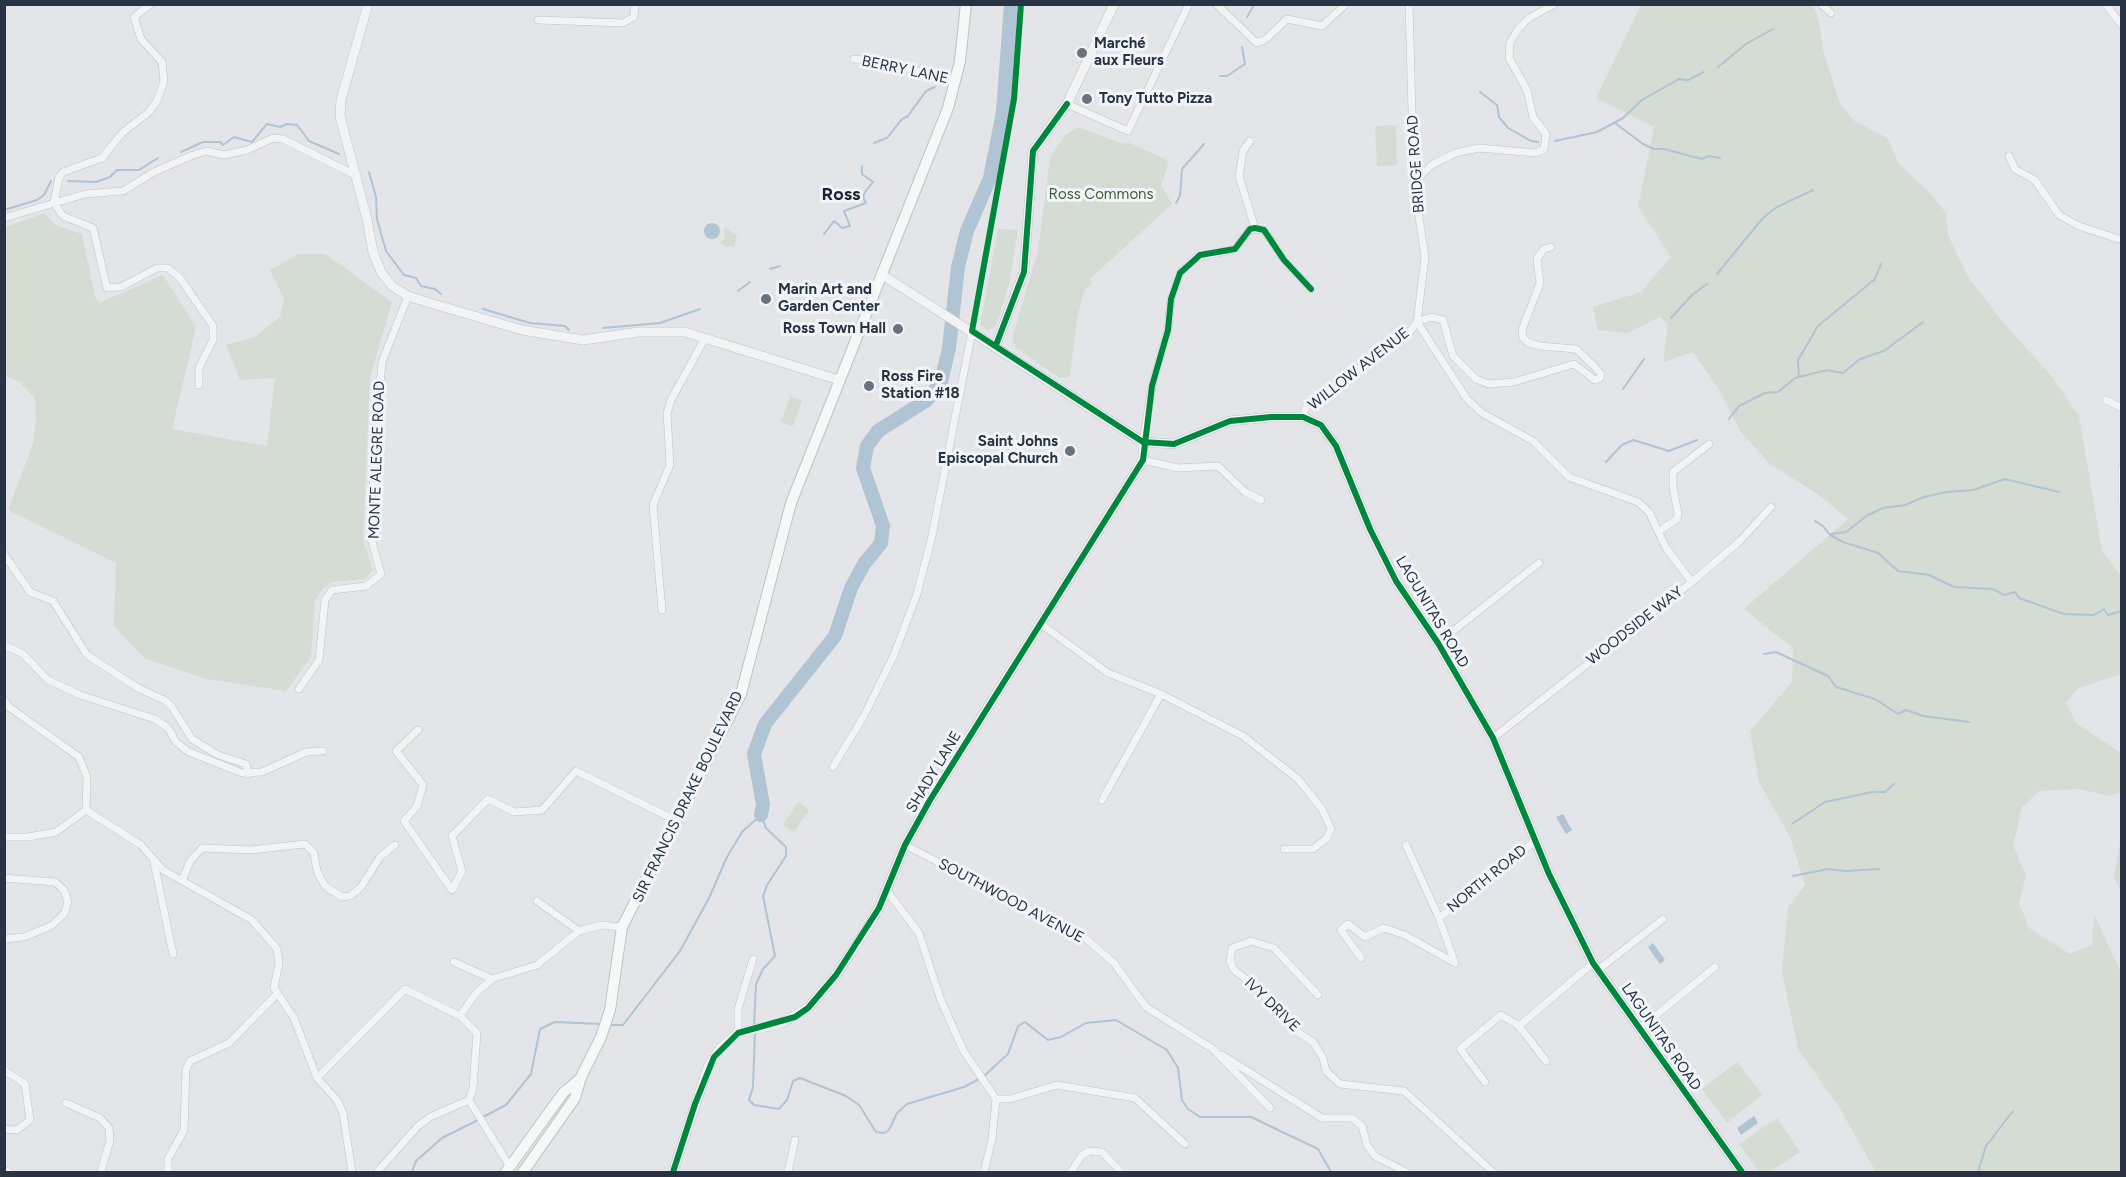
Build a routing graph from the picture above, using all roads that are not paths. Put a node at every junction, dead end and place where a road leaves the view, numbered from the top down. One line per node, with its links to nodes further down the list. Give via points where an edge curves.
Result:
1 (151, 4): 23 (street, via 134,16 141,39 162,62 164,81 158,101 122,133 102,158 63,172)
2 (368, 4): 21 (street, via 341,100 340,116)
3 (635, 4): 14 (street, via 634,17 623,23)
4 (966, 4): 17 (main road, SIR FRANCIS DRAKE BOULEVARD)
5 (1114, 4): 18 (street)
6 (1189, 4): 18 (street, via 1128,131)
7 (1216, 4): 8 (street, via 1257,43 1287,20 1322,26)
8 (1346, 4)
9 (1409, 4): 22 (street, BRIDGE ROAD)
10 (1556, 4): 22 (street, via 1529,18 1510,43 1509,57 1527,90 1528,106 1546,134 1544,149 1536,153 1479,148 1455,153 1433,164)
11 (1821, 4): 13 (street)
12 (2105, 4): 15 (street)
13 (1831, 13)
14 (538, 20)
15 (2121, 25)
16 (854, 59): 17 (street, BERRY LANE, via 887,63)
17 (956, 81): 28 (main road, SIR FRANCIS DRAKE BOULEVARD)
18 (1067, 104): 34 (street, via 1033,151 1024,272)
19 (1250, 141): 25 (street, via 1243,151 1239,176)
20 (2009, 156): 26 (street, via 2015,169 2041,187 2059,215)
21 (357, 176): 23 (street, via 283,139 273,138 224,155 206,151 193,155 123,191 85,194); 30 (street, via 381,272 392,286)
22 (1414, 181): 31 (street, BRIDGE ROAD, via 1425,257)
23 (54, 203): 24 (street); 36 (street, via 63,216 93,228 107,288 122,287 157,268 168,268 180,278 208,318 214,334 199,368)
24 (4, 218)
25 (1255, 228): 29 (street, via 1264,230 1290,268); 40 (street, via 1235,249 1200,255 1180,273 1171,299 1168,330 1152,386)
26 (2121, 240)
27 (1551, 247): 31 (street, via 1544,249 1538,259 1540,283 1522,330 1523,338 1539,346 1576,349 1601,374 1600,378 1595,380 1574,364 1514,382 1489,384 1476,379 1453,356 1443,320 1431,317)
28 (881, 274): 32 (street); 35 (main road, SIR FRANCIS DRAKE BOULEVARD)
29 (1311, 289)
30 (408, 296): 33 (street, via 522,330 583,340 668,331); 55 (street, MONTE ALEGRE ROAD, via 382,362 371,538 381,574 366,586 332,590 325,600 319,660)
31 (1417, 322): 39 (street, WILLOW AVENUE, via 1306,407); 47 (street, via 1467,399 1482,413 1533,441 1569,477 1638,502 1649,512)
32 (972, 331): 34 (street); 61 (street, via 917,594 866,714)
33 (705, 338): 35 (street); 51 (street, via 667,413 670,465 653,505)
34 (996, 345): 40 (street)
35 (839, 380): 65 (main road, SIR FRANCIS DRAKE BOULEVARD, via 791,503 741,694)
36 (199, 385)
37 (2106, 400): 38 (street)
38 (2121, 408)
39 (1303, 417): 40 (street, via 1230,421 1174,444); 53 (street, LAGUNITAS ROAD, via 1321,425 1336,446 1386,560)
40 (1143, 442): 42 (street)
41 (1709, 444): 47 (street, via 1673,472 1677,519)
42 (1143, 460): 44 (street, via 1178,468 1218,466 1245,492); 52 (street, SHADY LANE)
43 (2121, 468): 45 (street)
44 (1261, 500)
45 (2121, 502)
46 (1771, 507): 50 (street, WOODSIDE WAY, via 1740,541)
47 (1658, 532): 50 (street)
48 (4, 554): 62 (street, via 30,592 53,601 87,655 164,700 192,739 218,755 246,764)
49 (1539, 563): 53 (street)
50 (1692, 582): 59 (street, WOODSIDE WAY)
51 (662, 610)
52 (1041, 624): 56 (street, via 1108,673); 69 (street, SHADY LANE)
53 (1438, 643): 59 (street, LAGUNITAS ROAD)
54 (4, 645): 62 (street, via 23,654 48,680 80,695 155,719 189,752)
55 (299, 689)
56 (1161, 694): 63 (street); 71 (street, via 1243,736 1298,779 1322,809 1331,830 1327,838 1312,849)
57 (5, 700): 64 (street, via 9,707 79,758 87,777)
58 (418, 730): 65 (street, via 396,751 423,785 417,806 404,821 452,890 462,872 452,836 488,799 514,812 542,810 576,771)
59 (1493, 738): 67 (street, LAGUNITAS ROAD)
60 (323, 751): 62 (street, via 306,752 274,769)
61 (833, 767)
62 (248, 774)
63 (1102, 800)
64 (86, 810): 66 (street, via 56,831); 72 (street, via 141,845)
65 (677, 821): 79 (main road, SIR FRANCIS DRAKE BOULEVARD)
66 (4, 837)
67 (1535, 841): 77 (street, NORTH ROAD); 86 (street, LAGUNITAS ROAD)
68 (395, 845): 74 (street, via 380,857 361,887 350,896 342,897 325,886 314,853 305,844 250,850 202,848 190,861)
69 (905, 845): 75 (street, SHADY LANE); 95 (street, SOUTHWOOD AVENUE, via 1084,937 1114,963 1146,1007)
70 (1406, 845): 77 (street)
71 (1284, 849)
72 (153, 860): 74 (street); 82 (street)
73 (4, 878): 81 (street, via 55,882 64,890 68,902 64,914 51,926 24,937)
74 (182, 881): 89 (street, via 252,920 277,950 279,963 273,981)
75 (886, 891): 94 (street, SHADY LANE, via 868,927 808,1008 788,1020); 101 (street, via 919,933 940,998 963,1050)
76 (537, 901): 80 (street)
77 (1439, 918): 83 (street, via 1455,963 1405,935 1384,928 1365,937 1348,924 1341,930)
78 (1663, 919): 86 (street)
79 (622, 927): 80 (street, via 601,925); 98 (main road, SIR FRANCIS DRAKE BOULEVARD, via 610,1010 602,1038)
80 (579, 931): 88 (street, via 537,965)
81 (4, 939)
82 (173, 954)
83 (1361, 958)
84 (753, 959): 94 (street, via 738,1009)
85 (454, 962): 88 (street)
86 (1596, 966): 92 (street); 93 (street, LAGUNITAS ROAD)
87 (1715, 967): 93 (street)
88 (492, 979): 91 (street)
89 (277, 994): 99 (street, via 294,1018); 112 (street, via 229,1043 190,1061 186,1069 184,1130 168,1159)
90 (1318, 995): 122 (street, IVY DRIVE, via 1274,948 1251,941 1232,948 1230,961 1234,969 1260,990 1291,1028 1313,1042 1326,1071 1340,1084 1404,1091)
91 (460, 1016): 99 (street, via 405,989); 102 (street, via 477,1033 478,1041)
92 (1519, 1026): 96 (street); 100 (street, via 1501,1015 1460,1049)
93 (1641, 1028): 123 (street, LAGUNITAS ROAD)
94 (743, 1031): 116 (street, via 720,1048 708,1067)
95 (1213, 1049): 104 (street, SOUTHWOOD AVENUE); 121 (street, via 1322,1118 1352,1118 1362,1126 1375,1156)
96 (1546, 1061)
97 (4, 1070): 105 (street, via 25,1084 30,1120 17,1130)
98 (581, 1077): 108 (main road, SIR FRANCIS DRAKE BOULEVARD, via 563,1093); 115 (main road, SIR FRANCIS DRAKE BOULEVARD, via 575,1098)
99 (317, 1078): 113 (street, via 343,1113)
100 (1485, 1082)
101 (996, 1099): 107 (street, via 1010,1099 1057,1085 1135,1098); 118 (street)
102 (469, 1100): 108 (street); 114 (street, via 418,1126)
103 (66, 1103): 111 (street, via 100,1118 109,1128 110,1140)
104 (1270, 1108)
105 (4, 1129)
106 (795, 1140): 117 (street)
107 (1185, 1144)
108 (508, 1170)
109 (4, 1171): 110 (street)
110 (10, 1173)
111 (101, 1173)
112 (168, 1173)
113 (352, 1173)
114 (377, 1173)
115 (523, 1173)
116 (673, 1173)
117 (788, 1173)
118 (984, 1173)
119 (1071, 1173): 120 (street, via 1082,1155 1090,1151 1102,1152)
120 (1121, 1173)
121 (1406, 1173)
122 (1493, 1173)
123 (1742, 1173)

